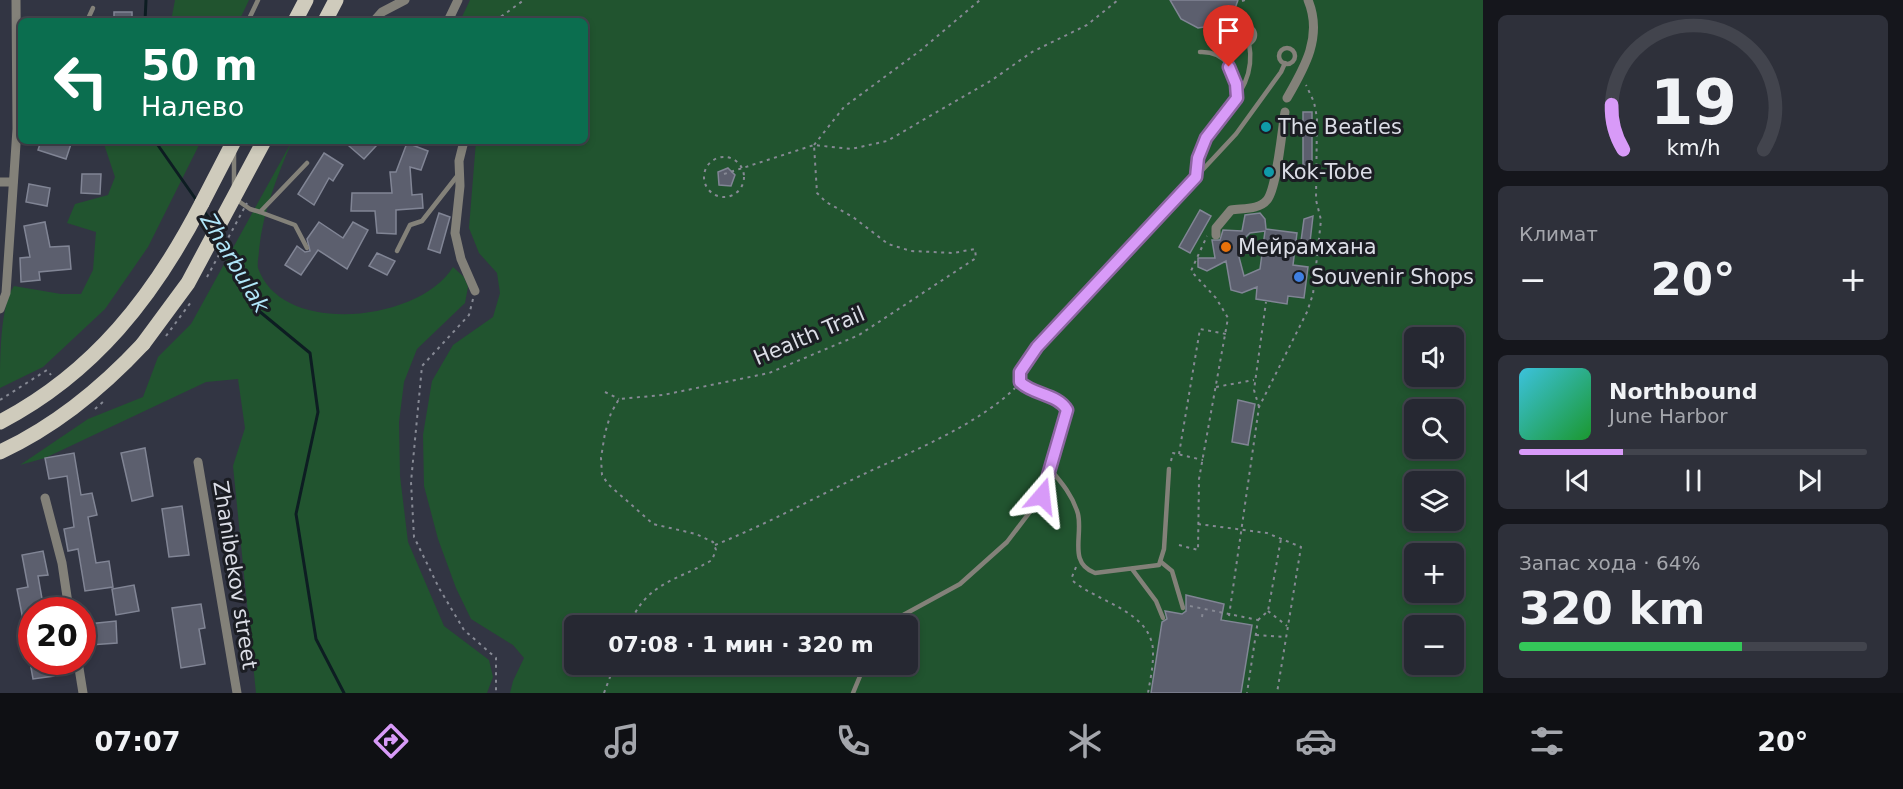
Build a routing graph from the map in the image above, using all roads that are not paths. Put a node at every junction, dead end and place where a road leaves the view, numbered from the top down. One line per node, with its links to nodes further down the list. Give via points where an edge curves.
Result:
1 (16, 0): 15 (street)
2 (258, 0): 10 (lane)
3 (306, 0): 11 (main road)
4 (336, 0): 12 (main road)
5 (405, 0): 13 (street)
6 (458, 0): 14 (street)
7 (1308, 0): 20 (street, via 1315,16 1311,51)
8 (93, 8): 9 (lane)
9 (88, 18)
10 (249, 18)
11 (297, 18)
12 (327, 18)
13 (377, 18)
14 (449, 18)
15 (18, 32): 30 (street)
16 (1249, 43): 19 (lane, via 1250,72)
17 (1200, 52): 19 (lane, via 1220,55 1236,84)
18 (1285, 63): 28 (lane, via 1236,134)
19 (1237, 98): 28 (lane, via 1206,138)
20 (1287, 98)
21 (1285, 112): 32 (street, via 1268,200 1258,207 1231,210)
22 (232, 144): 37 (main road, bridge, via 166,269 123,326 75,374)
23 (234, 144): 31 (lane, via 237,202)
24 (262, 144): 38 (main road, bridge, via 188,283 143,344 112,376 64,415)
25 (463, 144): 27 (street)
26 (307, 164): 31 (lane)
27 (459, 173): 34 (lane, via 422,221 410,225); 35 (street, via 456,244)
28 (1196, 177): 40 (lane, via 1026,359 1020,382 1027,389 1063,403 1067,410)
29 (0, 182): 30 (street)
30 (13, 182): 36 (street, via 6,293)
31 (260, 212): 33 (lane, via 295,225)
32 (1216, 232)
33 (307, 248)
34 (398, 251)
35 (475, 291)
36 (0, 309)
37 (0, 422)
38 (0, 452)
39 (198, 462): 52 (street, Zhanibekov street)
40 (1050, 469): 44 (lane, via 1069,491 1079,516 1077,545 1086,570 1095,573); 47 (lane, via 1038,505 990,558 960,584)
41 (1169, 469): 43 (lane)
42 (45, 498): 45 (street)
43 (1161, 562): 44 (lane); 46 (lane, via 1172,571)
44 (1132, 569): 48 (lane, via 1156,600)
45 (67, 597)
46 (1185, 607)
47 (904, 615)
48 (1163, 618)
49 (80, 675): 51 (street)
50 (860, 675): 53 (lane)
51 (83, 693)
52 (237, 693)
53 (853, 693)

